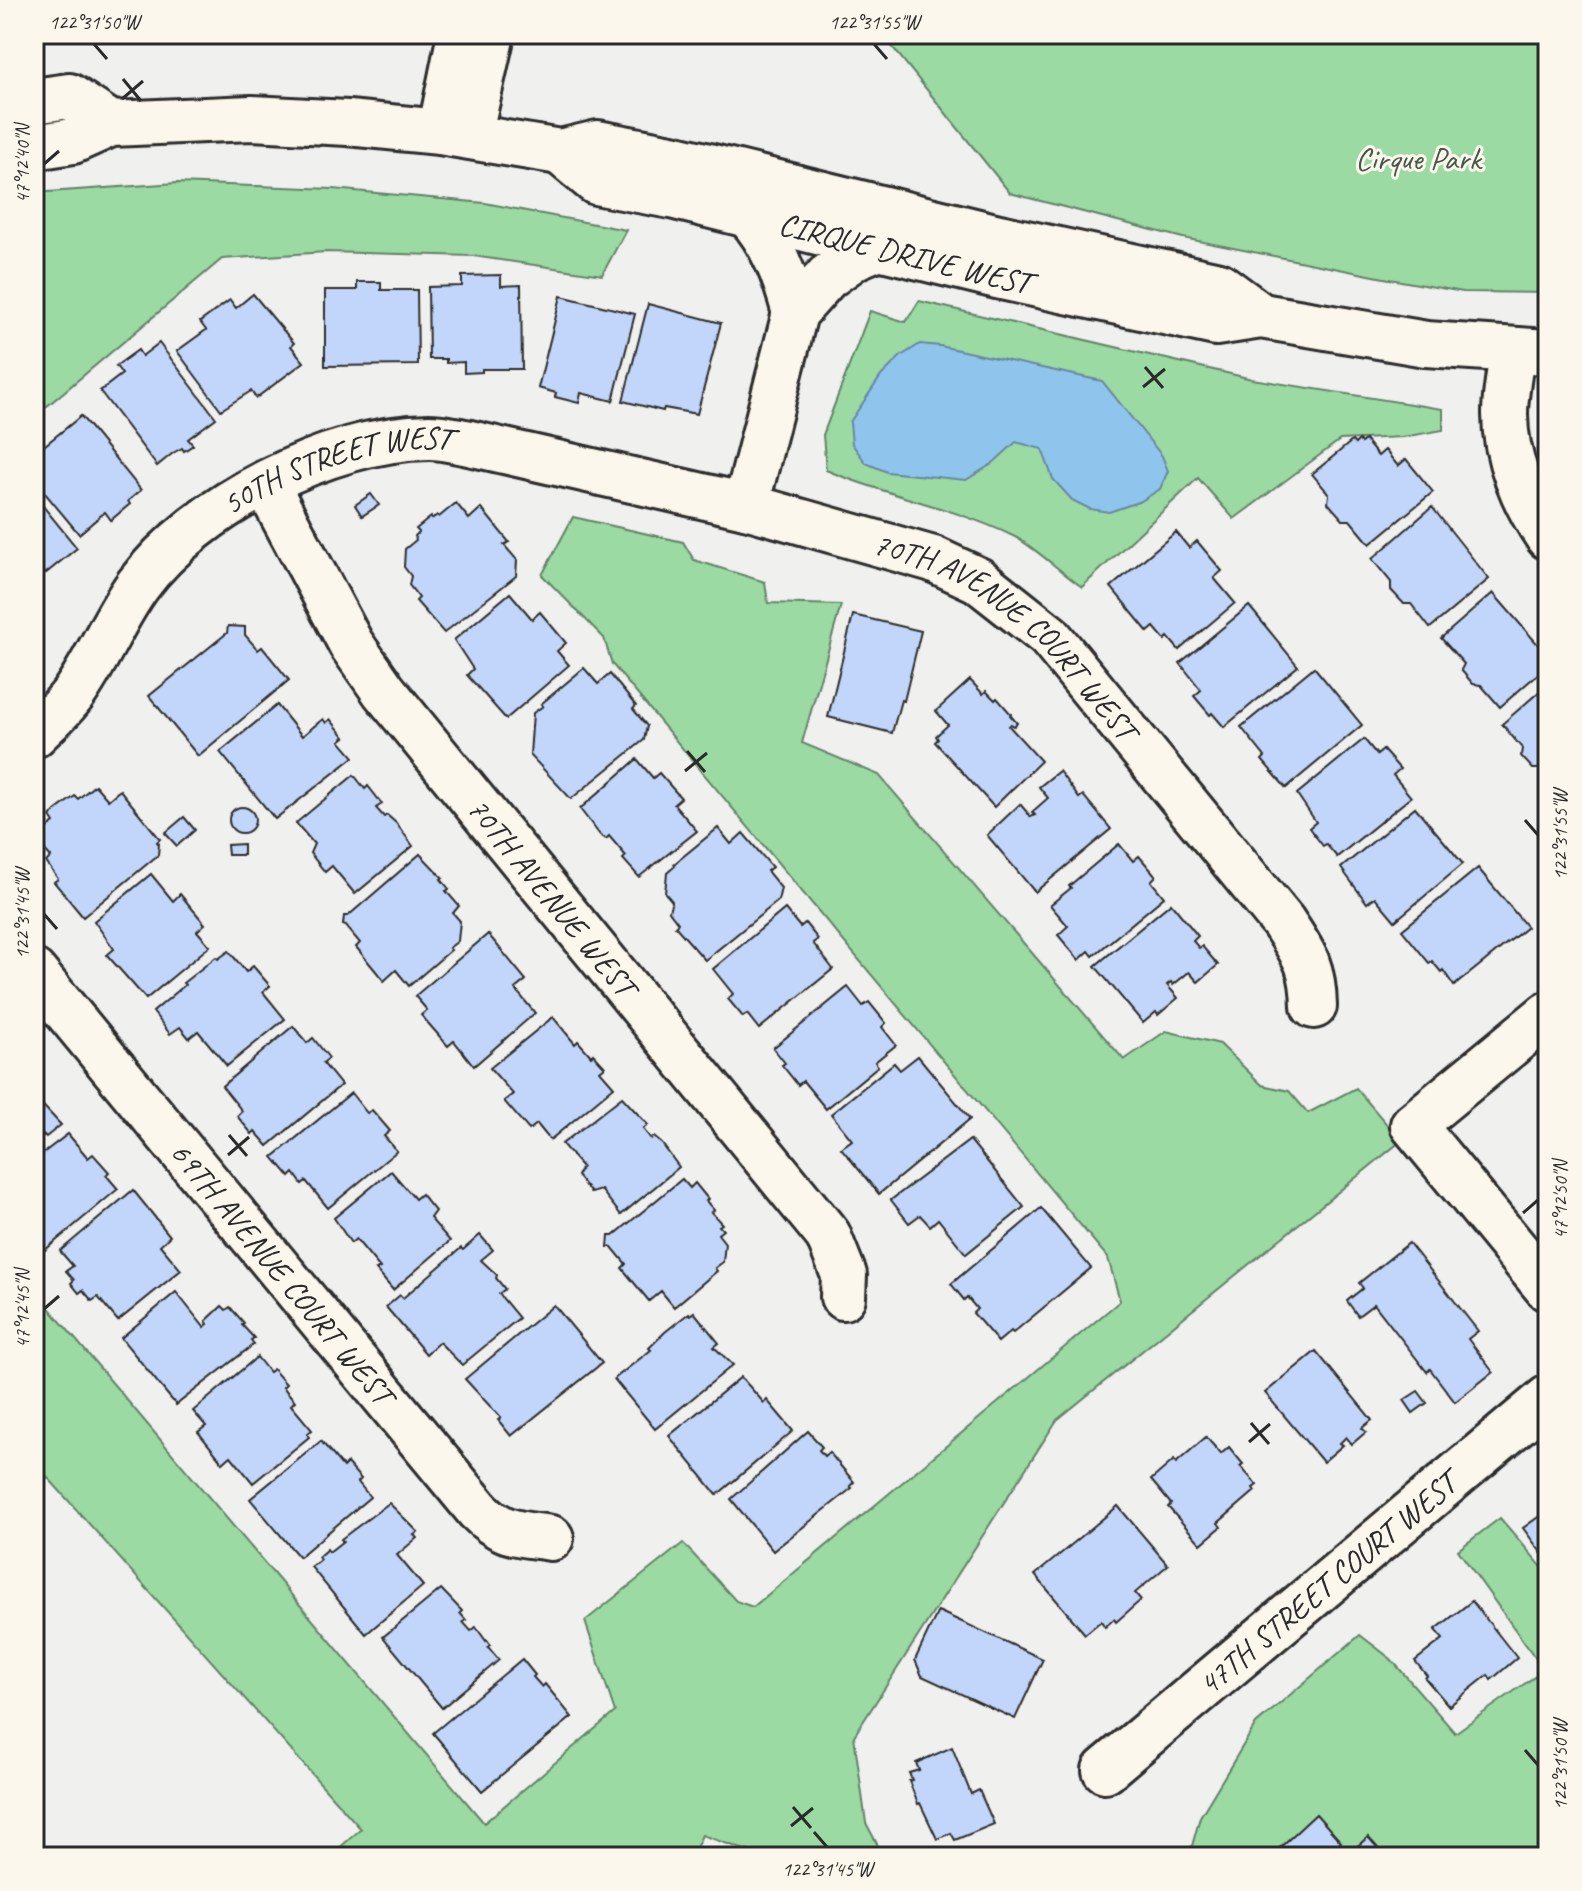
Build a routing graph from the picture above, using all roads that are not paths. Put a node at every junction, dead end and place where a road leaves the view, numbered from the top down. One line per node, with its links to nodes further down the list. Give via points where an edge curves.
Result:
1 (460, 34): 5 (street)
2 (492, 34): 5 (street)
3 (34, 101): 4 (street, via 69,96)
4 (111, 124): 5 (street, CIRQUE DRIVE WEST, via 252,118); 6 (street, CIRQUE DRIVE WEST, via 73,141)
5 (455, 134): 7 (street, CIRQUE DRIVE WEST)
6 (34, 147)
7 (560, 152): 8 (street, CIRQUE DRIVE WEST, via 596,182); 11 (street, CIRQUE DRIVE WEST, via 598,143 672,157 1219,285)
8 (749, 216): 9 (street, CIRQUE DRIVE WEST); 10 (street, via 777,257)
9 (879, 247): 10 (street, via 827,277); 11 (street, CIRQUE DRIVE WEST, via 1216,323)
10 (795, 313): 14 (street)
11 (1261, 316): 12 (street, CIRQUE DRIVE WEST, via 1426,344)
12 (1530, 352): 15 (street, via 1505,414 1508,449 1532,514)
13 (266, 484): 14 (street, 50TH STREET WEST, via 345,449 431,437); 16 (street, 50TH STREET WEST, via 195,527 160,557 113,622 75,693); 21 (street, 70TH AVENUE WEST, via 351,644 392,701 828,1235 844,1275)
14 (746, 506): 18 (street, 70TH AVENUE COURT WEST, via 933,559 978,580 1049,636 1283,922 1308,960)
15 (1548, 537)
16 (34, 735)
17 (34, 972): 23 (street, 69TH AVENUE COURT WEST, via 478,1510 494,1526)
18 (1314, 1006)
19 (1548, 1014): 20 (street, via 1413,1125)
20 (1548, 1289)
21 (843, 1297)
22 (1548, 1398): 24 (street, 47TH STREET COURT WEST)
23 (551, 1538)
24 (1105, 1770)

